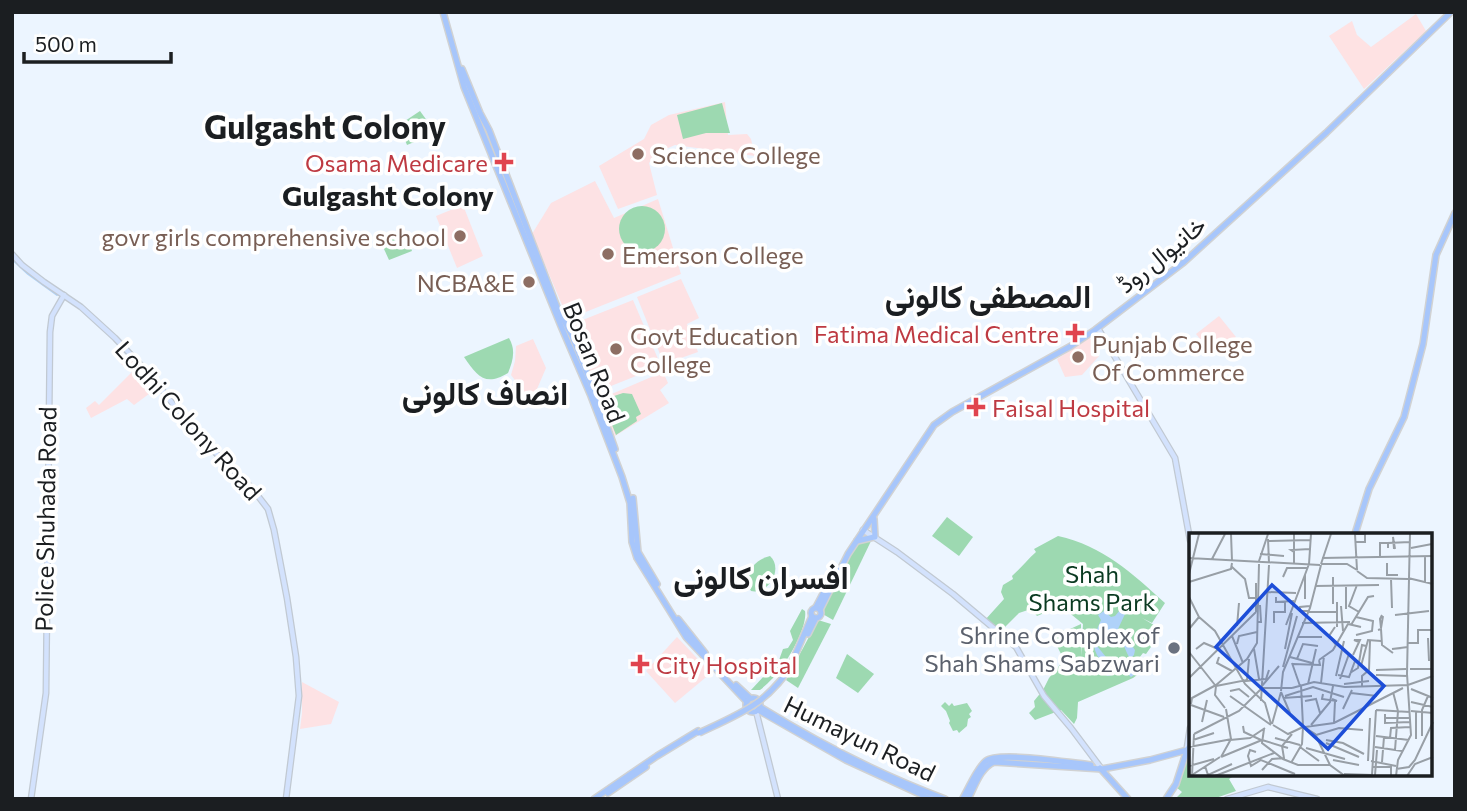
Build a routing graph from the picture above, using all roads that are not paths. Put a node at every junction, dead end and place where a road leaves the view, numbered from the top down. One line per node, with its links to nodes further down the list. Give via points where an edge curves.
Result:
1 (445, 12): 15 (main road, Bosan Road, via 500,170 572,336 631,492 638,552 686,631)
2 (1449, 12): 3 (main road, خانیوال روڈ)
3 (1400, 60): 8 (main road, خانیوال روڈ, via 1173,270 1071,346 940,419); 9 (main road, خانیوال روڈ, via 1174,267 1071,344 934,422)
4 (1455, 213): 11 (main road, via 1436,255 1423,344 1405,417 1369,489)
5 (12, 254): 6 (main road, Lodhi Colony Road)
6 (62, 294): 19 (main road, Police Shuhada Road, via 47,323 45,650); 20 (main road, Lodhi Colony Road, via 115,338 195,433 268,509 287,598 299,696)
7 (1099, 330): 10 (main road, via 1175,458)
8 (874, 516): 9 (main road, خانیوال روڈ); 12 (main road)
9 (864, 529): 12 (main road); 13 (main road, خانیوال روڈ); 14 (main road, via 843,555)
10 (1190, 533)
11 (1355, 533)
12 (875, 537): 13 (main road); 18 (main road, via 1016,647 1044,695)
13 (857, 541): 14 (main road, خانیوال روڈ)
14 (828, 588): 21 (main road, خانیوال روڈ, bridge, via 818,608 820,614 814,617 794,660 780,683 758,704 688,739)
15 (748, 700): 16 (main road, via 749,710); 16 (main road, via 759,700)
16 (758, 710): 22 (main road); 23 (main road, Humayun Road, via 846,760); 24 (main road, Humayun Road)
17 (1189, 748): 18 (main road); 27 (main road)
18 (1102, 769): 25 (main road, via 994,762); 26 (main road)
19 (31, 799)
20 (286, 799)
21 (596, 799)
22 (778, 799)
23 (931, 799)
24 (945, 799)
25 (964, 799)
26 (1128, 799)
27 (1166, 799)
28 (1227, 799): 29 (main road, via 1268,787)
29 (1317, 799)

